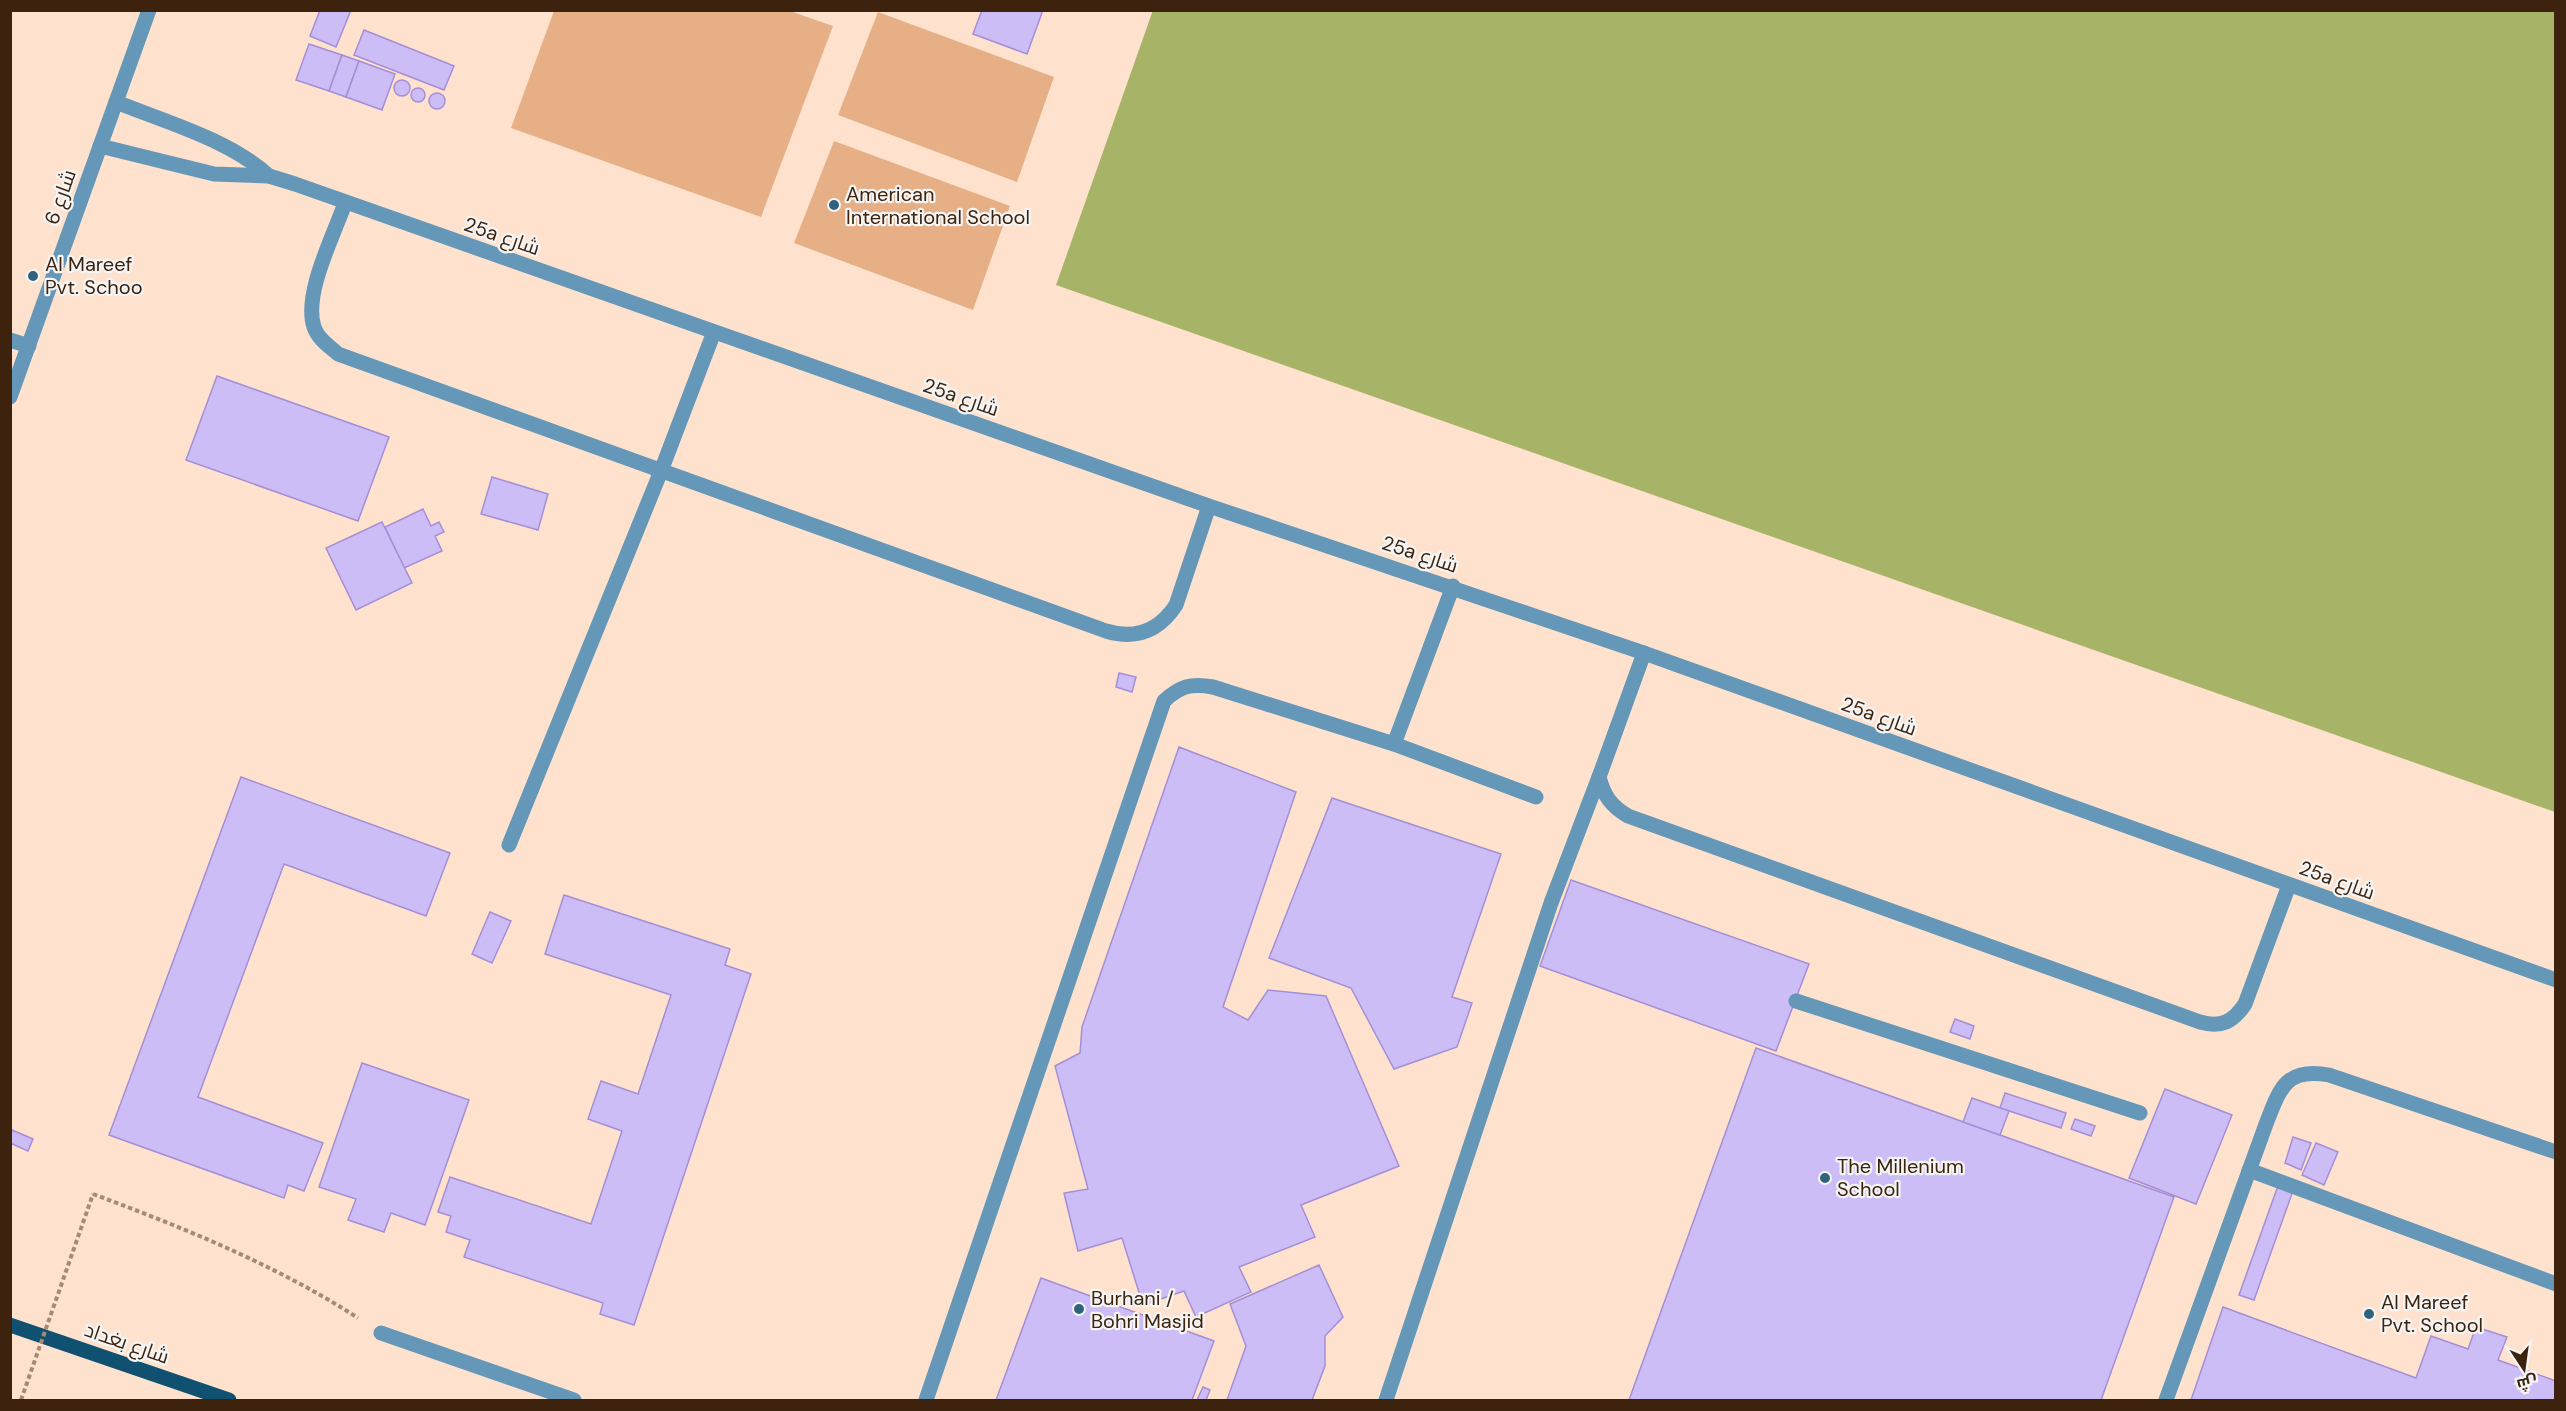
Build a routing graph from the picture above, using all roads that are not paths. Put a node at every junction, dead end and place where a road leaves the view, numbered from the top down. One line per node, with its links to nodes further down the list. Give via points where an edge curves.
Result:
1 (149, 10): 2 (street, شارع 6)
2 (116, 102): 3 (street, شارع 6); 4 (street, 25a شارع, via 228,148 257,164)
3 (100, 146): 4 (street, 25a شارع, via 214,174); 8 (street, شارع 6)
4 (269, 176): 5 (street, 25a شارع)
5 (345, 203): 6 (street, 25a شارع); 10 (street, via 312,294 311,312 324,343 338,354)
6 (714, 332): 10 (street); 11 (street, 25a شارع)
7 (10, 340): 8 (street)
8 (28, 346): 9 (street, شارع 6)
9 (10, 397)
10 (661, 471): 11 (street, via 1122,636 1139,635 1167,619 1180,594); 17 (street)
11 (1209, 506): 12 (street, 25a شارع)
12 (1453, 586): 13 (street, 25a شارع); 14 (street)
13 (1644, 653): 15 (street); 18 (street, 25a شارع)
14 (1394, 744): 16 (street); 29 (street, via 1195,683 1178,689 1164,701)
15 (1599, 777): 18 (street, via 1604,794 1628,816 2213,1026 2238,1016 2245,1004); 30 (street)
16 (1536, 797)
17 (509, 845)
18 (2289, 885): 19 (street, 25a شارع)
19 (2556, 980)
20 (1796, 1001): 21 (street)
21 (2139, 1113)
22 (2556, 1152): 23 (street, via 2312,1071 2296,1074 2278,1094)
23 (2249, 1170): 24 (street); 31 (street)
24 (2556, 1284)
25 (11, 1325): 27 (main road, شارع بغداد)
26 (381, 1333): 28 (street)
27 (229, 1401)
28 (574, 1401)
29 (926, 1401)
30 (1386, 1401)
31 (2166, 1401)

